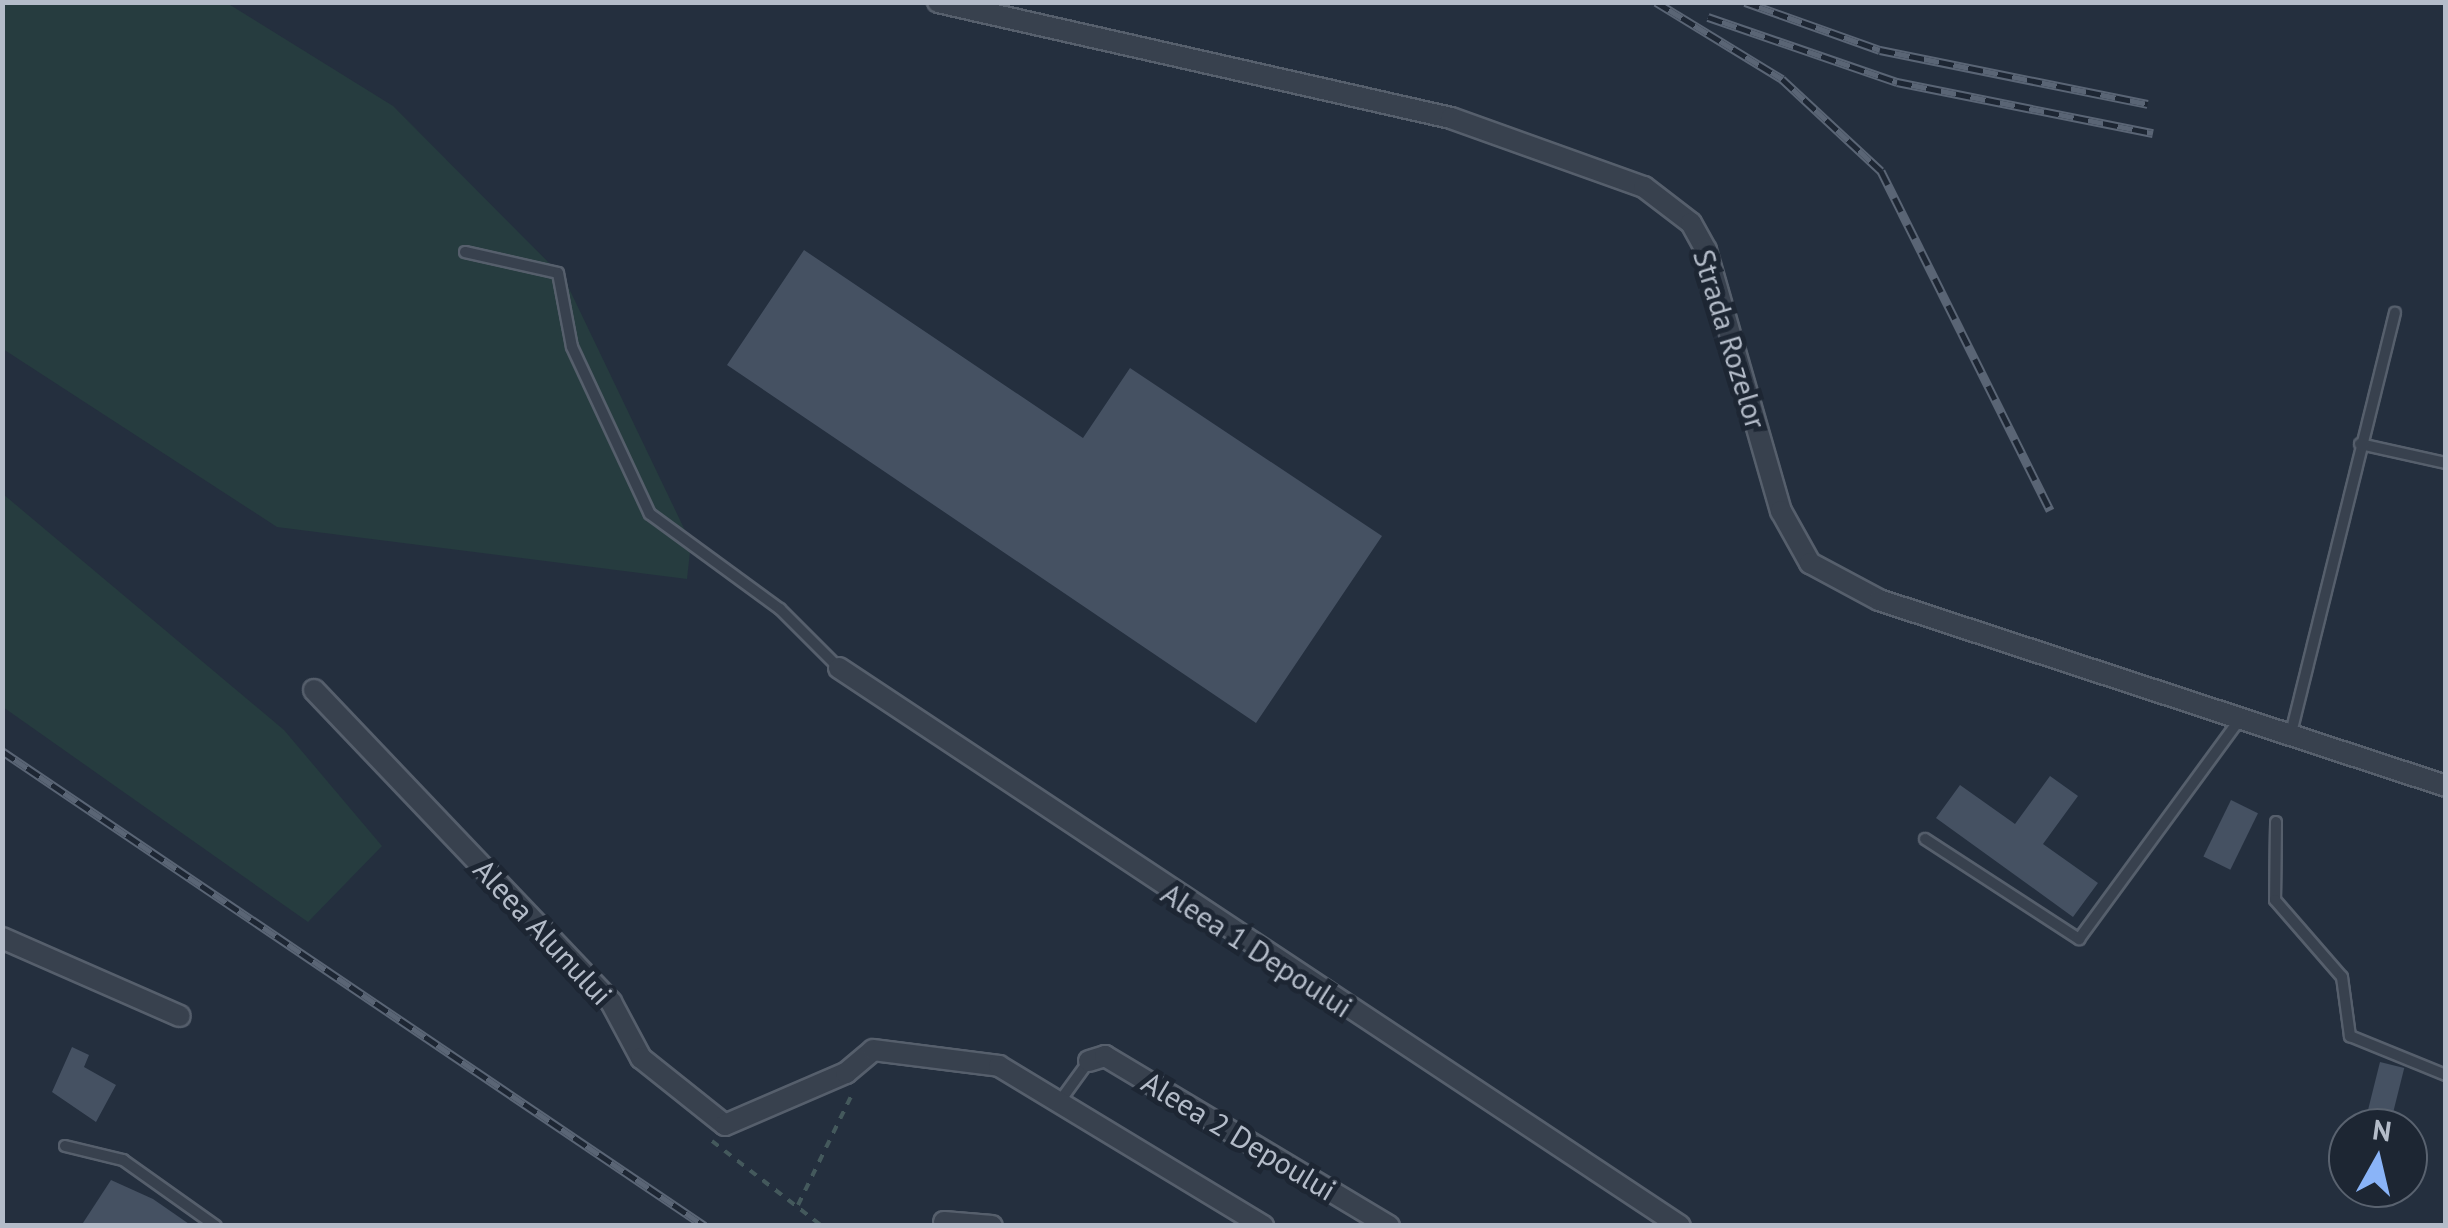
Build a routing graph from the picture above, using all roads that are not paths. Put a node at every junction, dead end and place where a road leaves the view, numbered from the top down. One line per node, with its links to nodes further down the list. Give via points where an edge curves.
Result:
1 (938, 2): 8 (street, Strada Rozelor, via 1451,118 1644,187 1691,223 1706,250 1782,511 1810,563 1879,600)
2 (464, 252): 6 (lane, via 558,273 572,348 650,514 780,609)
3 (2395, 313): 4 (lane, via 2373,422)
4 (2360, 444): 5 (lane); 9 (lane)
5 (2446, 463)
6 (839, 668): 24 (street, Aleea 1 Depoului)
7 (314, 690): 17 (street, Aleea Alunului, via 611,1002 641,1058 725,1125 846,1073 874,1050 981,1064)
8 (2242, 717): 9 (street, Strada Rozelor); 12 (lane, via 2079,939)
9 (2290, 733): 10 (street, Strada Rozelor)
10 (2446, 786)
11 (2276, 822): 16 (lane, via 2274,900 2342,977 2350,1036)
12 (1925, 839)
13 (2, 938): 14 (street)
14 (180, 1016)
15 (1089, 1061): 17 (lane); 23 (street, Aleea 2 Depoului, via 1106,1056)
16 (2446, 1076)
17 (1060, 1101): 20 (street, Aleea Alunului)
18 (65, 1146): 21 (lane, via 123,1160)
19 (944, 1222): 22 (street)
20 (1252, 1223)
21 (216, 1226)
22 (992, 1226)
23 (1388, 1226)
24 (1680, 1226)

